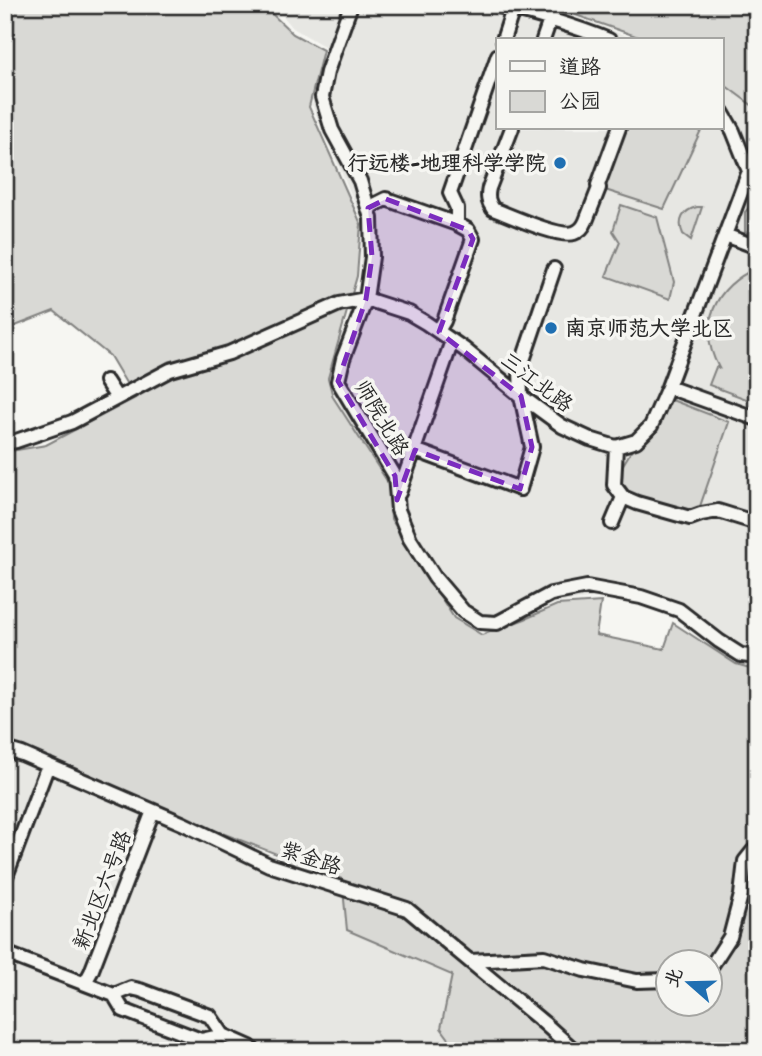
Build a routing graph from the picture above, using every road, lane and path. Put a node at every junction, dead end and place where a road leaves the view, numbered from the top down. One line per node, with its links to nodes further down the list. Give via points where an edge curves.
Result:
1 (351, 5): 13 (street, 师院北路, via 322,97)
2 (495, 5): 3 (street)
3 (513, 9): 4 (street); 5 (street)
4 (550, 20): 6 (street); 7 (street)
5 (504, 38)
6 (544, 38)
7 (604, 38)
8 (496, 61): 14 (street, via 450,193)
9 (724, 115): 12 (street)
10 (511, 130): 11 (street, via 489,188 489,203 493,209 539,226 574,234 584,226)
11 (618, 130)
12 (753, 170): 15 (street)
13 (368, 208): 14 (street, via 386,199); 18 (street, 师院北路, via 372,257)
14 (457, 223): 19 (street, via 473,239)
15 (725, 235): 16 (street); 22 (street)
16 (757, 247)
17 (554, 270): 23 (street, via 520,369)
18 (366, 299): 19 (street, 三江北路, via 409,313); 24 (street, via 339,304 229,353 170,370); 30 (street, 师院北路, via 338,381 395,476)
19 (438, 331): 20 (street, 三江北路)
20 (452, 341): 23 (street, 三江北路); 28 (street)
21 (106, 381): 24 (street)
22 (668, 387): 25 (street); 27 (street, via 651,426 636,441)
23 (521, 396): 27 (street, 三江北路, via 562,426); 28 (street, via 532,447 520,489)
24 (117, 398): 26 (street, via 72,422)
25 (757, 419)
26 (5, 443)
27 (616, 447): 29 (street, via 614,485)
28 (415, 450): 30 (street)
29 (623, 497): 31 (street); 32 (street, via 690,518 718,511)
30 (397, 500): 33 (street, 师院北路, via 410,539 435,579 463,611 480,622 497,623 551,594 587,587 679,610 741,655)
31 (612, 523)
32 (757, 523)
33 (757, 657)
34 (5, 749): 35 (street, 紫金路)
35 (48, 765): 36 (street, 紫金路); 38 (street)
36 (153, 811): 41 (street, 紫金路, via 270,865 407,909); 43 (street, 新北区六号路)
37 (757, 850): 39 (street, via 745,862 741,895)
38 (5, 879)
39 (723, 948)
40 (5, 953): 43 (street)
41 (470, 961): 42 (street, via 544,957 584,970); 47 (street, 紫金路)
42 (654, 980)
43 (85, 983): 44 (street)
44 (114, 995): 45 (street, via 123,1010 201,1040); 45 (street, via 131,988 141,990 210,1016)
45 (223, 1035): 46 (street)
46 (254, 1051)
47 (575, 1051)

